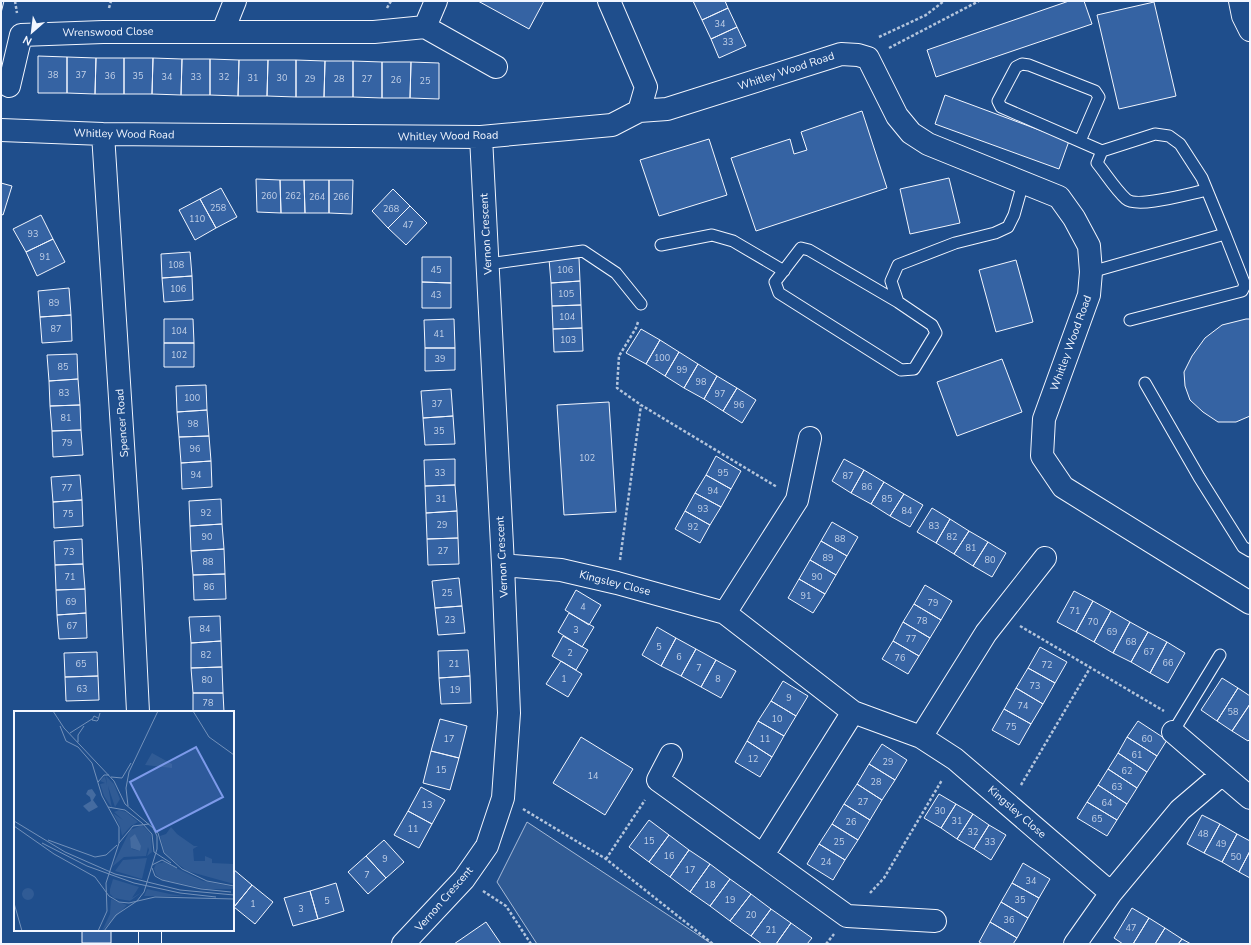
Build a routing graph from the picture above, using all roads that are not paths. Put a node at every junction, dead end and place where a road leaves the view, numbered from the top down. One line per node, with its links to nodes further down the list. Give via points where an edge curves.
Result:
1 (236, 1): 7 (street)
2 (436, 1): 5 (street)
3 (609, 1): 10 (street, via 646,87)
4 (1240, 1): 6 (street, via 1243,16)
5 (425, 27): 7 (street, Wrenswood Close, via 374,32); 8 (street)
6 (1250, 30)
7 (223, 31): 9 (street, Wrenswood Close, via 21,35)
8 (496, 67)
9 (9, 86)
10 (639, 111): 13 (street, Whitley Wood Road, via 612,125); 16 (street, Whitley Wood Road, via 666,110 841,54 863,56 897,116 911,133 928,144)
11 (1, 130): 12 (street, Whitley Wood Road)
12 (103, 134): 13 (street, Whitley Wood Road); 34 (street, Spencer Road)
13 (481, 137): 20 (street, Vernon Crescent)
14 (1080, 141): 14 (lane, via 1002,107 998,101 1016,68 1022,64 1028,65 1095,90 1099,97); 15 (lane)
15 (1102, 151): 17 (lane, via 1155,134 1169,136 1180,144); 17 (lane, via 1097,163 1127,200 1135,203)
16 (1023, 183): 22 (street, Whitley Wood Road, via 1059,197 1089,246); 23 (lane, via 1008,227 955,243 898,265 891,281)
17 (1207, 190): 18 (lane)
18 (1225, 234): 22 (lane); 25 (lane, via 1245,285 1242,291)
19 (661, 244): 21 (lane, via 712,235 733,241)
20 (488, 264): 24 (lane, via 583,251 616,274); 30 (street, Vernon Crescent)
21 (784, 271): 23 (lane, via 801,248 809,250); 23 (lane, via 775,282 779,293 900,370 914,369 936,333 932,325)
22 (1091, 272): 31 (street, Whitley Wood Road, via 1089,294 1044,419 1042,456 1063,487)
23 (898, 302)
24 (641, 304)
25 (1130, 320)
26 (1145, 383): 28 (lane, via 1199,477 1243,547)
27 (810, 438): 32 (street, via 798,500)
28 (1250, 551)
29 (1045, 558): 37 (street, via 986,633)
30 (503, 565): 32 (street, Kingsley Close, via 561,570); 46 (street, Vernon Crescent, via 509,712 504,798 487,846 464,880)
31 (1250, 603)
32 (725, 613): 35 (street, Kingsley Close)
33 (1220, 655): 36 (lane)
34 (138, 711)
35 (853, 712): 37 (street, Kingsley Close); 41 (street)
36 (1176, 726): 39 (street)
37 (921, 737): 42 (street, Kingsley Close, via 955,759)
38 (671, 755): 41 (street, via 658,780)
39 (1222, 775): 40 (street); 42 (street, via 1180,810)
40 (1250, 798)
41 (763, 855): 43 (street, via 847,916)
42 (1111, 892): 47 (street)
43 (935, 922)
44 (150, 931): 45 (street)
45 (150, 944)
46 (403, 944)
47 (1075, 944)

